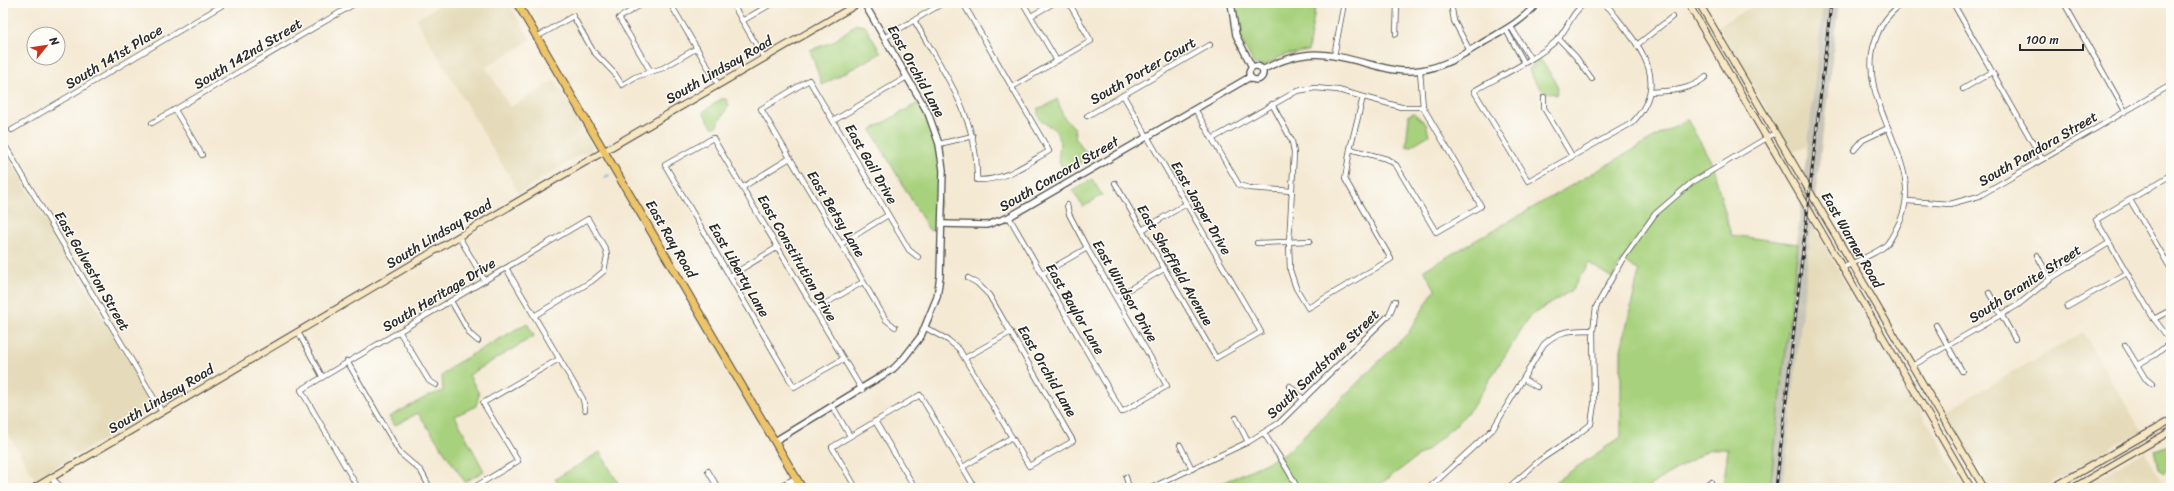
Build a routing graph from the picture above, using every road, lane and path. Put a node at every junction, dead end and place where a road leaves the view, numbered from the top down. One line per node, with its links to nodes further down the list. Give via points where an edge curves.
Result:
1 (226, 3): 72 (street, South 141st Place)
2 (356, 3): 66 (street, South 142nd Street)
3 (517, 3): 33 (main road, East Ray Road)
4 (644, 3): 48 (street, via 619,18)
5 (670, 3): 38 (street)
6 (732, 3): 30 (street)
7 (773, 3): 30 (street)
8 (858, 3): 41 (main road, South Lindsay Road)
9 (864, 3): 34 (street, East Orchid Lane)
10 (943, 3): 29 (street)
11 (963, 3): 56 (street)
12 (1023, 3): 27 (street)
13 (1054, 3): 27 (street)
14 (1069, 3): 43 (street, via 1092,41)
15 (1231, 3): 45 (street, via 1236,35)
16 (1344, 3): 40 (street)
17 (1397, 3): 32 (street)
18 (1452, 3): 39 (street, via 1454,20)
19 (1537, 3): 31 (street)
20 (1586, 3): 35 (street, via 1576,11)
21 (1604, 3): 37 (street)
22 (1688, 3): 76 (main road, East Warner Road)
23 (1699, 3): 73 (main road, East Warner Road)
24 (1903, 3): 71 (street, via 1895,8 1881,26 1871,58 1873,86)
25 (1953, 3): 49 (street)
26 (2064, 3): 67 (street)
27 (1031, 16): 43 (street)
28 (1672, 17): 37 (street)
29 (914, 20): 34 (street); 74 (street, via 957,95)
30 (742, 21): 41 (street)
31 (1508, 28): 39 (street); 42 (street); 44 (street)
32 (1396, 34)
33 (537, 37): 48 (street, via 573,16 594,51 622,85); 82 (main road, East Ray Road)
34 (884, 38): 50 (street, East Orchid Lane)
35 (1558, 38): 42 (street); 53 (street)
36 (1210, 45): 59 (street, South Porter Court)
37 (1638, 45): 58 (street, via 1650,70)
38 (697, 48): 48 (street, via 663,68); 54 (street)
39 (1470, 51): 47 (street, via 1445,64)
40 (1334, 56): 46 (street, via 1318,53 1298,55); 47 (street, via 1396,70)
41 (764, 58): 54 (main road, South Lindsay Road)
42 (1530, 58): 44 (street)
43 (1057, 61): 56 (street)
44 (1524, 62): 84 (street, via 1474,91 1528,181)
45 (1252, 67): 46 (street); 51 (street, via 1249,71)
46 (1262, 70): 51 (street, via 1263,75 1258,80)
47 (1420, 70): 63 (street)
48 (651, 72)
49 (1992, 72): 57 (street); 86 (street)
50 (907, 77): 69 (street); 79 (street, East Orchid Lane, via 929,116)
51 (1250, 77): 65 (street, South Concord Street)
52 (1706, 78): 58 (street, via 1696,85 1676,91)
53 (1592, 79)
54 (718, 84): 82 (main road, South Lindsay Road)
55 (2171, 85): 67 (street, South Pandora Street)
56 (1012, 87): 74 (street, via 1049,151 1003,178 977,180)
57 (1963, 89)
58 (1650, 92): 84 (street, via 1632,123)
59 (1123, 96): 68 (street, South Porter Court); 75 (street, East Jasper Drive)
60 (1363, 97): 62 (street, via 1338,90 1314,88 1297,91); 63 (street, via 1401,107); 80 (street)
61 (1544, 97): 84 (street, via 1544,108)
62 (1272, 104): 77 (street); 91 (street, via 1292,141)
63 (1423, 107): 80 (street, via 1481,206 1436,232 1396,165 1387,159)
64 (761, 109): 69 (street, East Gail Drive, via 810,80); 85 (street, East Betsy Lane)
65 (1196, 109): 75 (street, South Concord Street); 77 (street)
66 (175, 110): 70 (street, South 142nd Street); 83 (street)
67 (2125, 111): 86 (street, South Pandora Street)
68 (1087, 116)
69 (833, 120): 96 (street, East Gail Drive)
70 (152, 123)
71 (1888, 128): 81 (street, via 1863,140); 93 (street, via 1903,170)
72 (12, 130)
73 (1776, 133): 76 (street); 110 (main road, East Warner Road)
74 (973, 136): 79 (street)
75 (1147, 137): 94 (street, East Jasper Drive); 97 (street, South Concord Street)
76 (1767, 137): 112 (main road, East Warner Road); 137 (street, via 1691,183 1655,214 1622,260 1596,307)
77 (1212, 139): 91 (street, via 1239,185)
78 (3, 142): 166 (street, East Galveston Street)
79 (939, 144): 98 (street, East Orchid Lane, via 943,170)
80 (1350, 149): 102 (street, via 1345,179 1391,259 1308,308 1290,270)
81 (1854, 150)
82 (604, 151): 100 (main road, South Lindsay Road); 176 (main road, East Ray Road)
83 (202, 155)
84 (1572, 156)
85 (790, 158): 90 (street); 105 (street, East Betsy Lane)
86 (2042, 159): 93 (street, South Pandora Street, via 1970,200 1950,204)
87 (665, 165): 90 (street, East Constitution Drive, via 713,138); 117 (street, East Liberty Lane)
88 (2171, 175): 92 (street)
89 (1115, 183): 99 (street, East Sheffield Avenue)
90 (743, 187): 106 (street, East Constitution Drive)
91 (1292, 191): 102 (street)
92 (2130, 200): 104 (street, via 2096,220); 113 (street)
93 (1907, 201): 110 (street, via 1899,224 1886,245)
94 (1186, 204): 99 (street); 148 (street, East Jasper Drive, via 1261,332)
95 (1067, 205): 107 (street, East Windsor Drive)
96 (888, 215): 105 (street); 109 (street, East Gail Drive, via 908,250)
97 (1009, 217): 98 (street, South Concord Street, via 987,225); 116 (street, East Baylor Lane)
98 (942, 224): 136 (street, via 939,290)
99 (1142, 230): 114 (street, East Sheffield Avenue)
100 (459, 237): 120 (street); 139 (main road, South Lindsay Road)
101 (1310, 241): 102 (street)
102 (1289, 242): 103 (street)
103 (1257, 243)
104 (2109, 243): 115 (street); 119 (street, South Granite Street)
105 (841, 244): 121 (street, East Betsy Lane)
106 (778, 247): 117 (street); 129 (street, East Constitution Drive)
107 (1087, 248): 116 (street); 123 (street, East Windsor Drive)
108 (2037, 255): 119 (street)
109 (918, 257)
110 (1852, 263): 112 (street); 126 (main road, East Warner Road)
111 (506, 268): 120 (street, South Heritage Drive); 132 (street); 132 (street, South Heritage Drive, via 588,219 606,250 607,262 604,271)
112 (1843, 268): 127 (main road, East Warner Road)
113 (2171, 268)
114 (1164, 269): 123 (street); 148 (street, East Sheffield Avenue)
115 (2127, 273): 128 (street); 133 (street)
116 (1042, 274): 159 (street, East Baylor Lane, via 1122,412)
117 (730, 276): 150 (street, East Liberty Lane, via 794,386)
118 (968, 278): 140 (street, East Orchid Lane, via 989,295)
119 (2050, 279): 131 (street, South Granite Street, via 2024,301)
120 (485, 280): 124 (street, South Heritage Drive)
121 (863, 282): 129 (street); 135 (street, East Betsy Lane, via 886,320)
122 (1989, 293): 131 (street)
123 (1116, 297): 159 (street, East Windsor Drive)
124 (451, 301): 138 (street, South Heritage Drive); 143 (street, via 470,334)
125 (1396, 301): 163 (street, South Sandstone Street, via 1389,315)
126 (1874, 301): 127 (main road); 153 (main road, East Warner Road)
127 (1866, 306): 141 (main road, East Warner Road)
128 (2067, 308)
129 (814, 310): 150 (street, East Constitution Drive)
130 (2171, 310): 133 (street)
131 (2001, 315): 142 (street); 145 (street, South Granite Street)
132 (534, 316): 149 (street)
133 (2154, 319): 144 (street)
134 (1936, 325): 145 (street)
135 (896, 327)
136 (926, 328): 147 (street, via 948,340); 162 (street, via 901,362)
137 (1593, 330): 156 (street, via 1566,330 1554,336 1544,344); 205 (street, via 1594,404 1591,424 1540,460)
138 (400, 331): 151 (street, South Heritage Drive); 158 (street, via 429,381)
139 (298, 332): 155 (street); 166 (main road, South Lindsay Road)
140 (1011, 332): 147 (street); 175 (street, East Orchid Lane, via 1073,441 1029,466)
141 (1885, 339): 153 (main road, via 1905,365); 171 (main road, East Warner Road)
142 (2015, 339)
143 (478, 341)
144 (2171, 342): 152 (street, via 2160,352)
145 (1948, 345): 153 (street, South Granite Street); 154 (street)
146 (2125, 345): 152 (street)
147 (966, 358): 175 (street)
148 (1216, 358)
149 (559, 359): 165 (street, via 583,399); 193 (street, via 483,403 518,461)
150 (843, 359): 162 (street, East Constitution Drive)
151 (347, 361): 155 (street, South Heritage Drive); 192 (street, via 400,452 421,471)
152 (2137, 365): 157 (street)
153 (1912, 366): 168 (main road, East Warner Road)
154 (1962, 371)
155 (322, 376): 191 (street, South Heritage Drive, via 301,390)
156 (1523, 380): 161 (street); 204 (street, via 1493,429)
157 (2152, 384)
158 (436, 385)
159 (1167, 386)
160 (1290, 386): 163 (street)
161 (1537, 387)
162 (862, 390): 164 (street)
163 (1304, 400): 173 (street, South Sandstone Street)
164 (833, 407): 174 (street); 176 (street)
165 (585, 410)
166 (162, 412): 185 (main road, South Lindsay Road)
167 (1236, 418): 177 (street)
168 (1944, 420): 171 (main road); 208 (main road, East Warner Road)
169 (2171, 420): 179 (main road)
170 (875, 421): 174 (street); 180 (street, via 920,395); 199 (street)
171 (1935, 425): 207 (main road, East Warner Road)
172 (2171, 431): 183 (main road)
173 (1264, 433): 177 (street, South Sandstone Street); 203 (street, via 1287,466)
174 (850, 436): 198 (street, via 832,448)
175 (1012, 437): 180 (street)
176 (775, 441): 186 (main road, East Ray Road)
177 (1248, 442): 181 (street, South Sandstone Street)
178 (1180, 445): 181 (street)
179 (2097, 462): 183 (main road); 209 (main road)
180 (963, 466): 200 (street)
181 (1192, 469): 202 (street, South Sandstone Street)
182 (708, 471): 194 (street)
183 (2102, 471): 210 (main road)
184 (1126, 477): 201 (street)
185 (52, 478): 188 (main road, South Lindsay Road); 189 (street); 190 (street)
186 (796, 478): 195 (street); 196 (street); 197 (main road, East Ray Road)
187 (1711, 482): 206 (street)
188 (34, 488)
189 (55, 488)
190 (62, 488)
191 (358, 488)
192 (430, 488)
193 (473, 488)
194 (718, 488)
195 (775, 488)
196 (784, 488)
197 (802, 488)
198 (856, 488)
199 (915, 488)
200 (975, 488)
201 (1129, 488)
202 (1151, 488)
203 (1297, 488)
204 (1429, 488)
205 (1508, 488)
206 (1700, 488)
207 (1972, 488)
208 (1984, 488)
209 (2052, 488)
210 (2073, 488)

